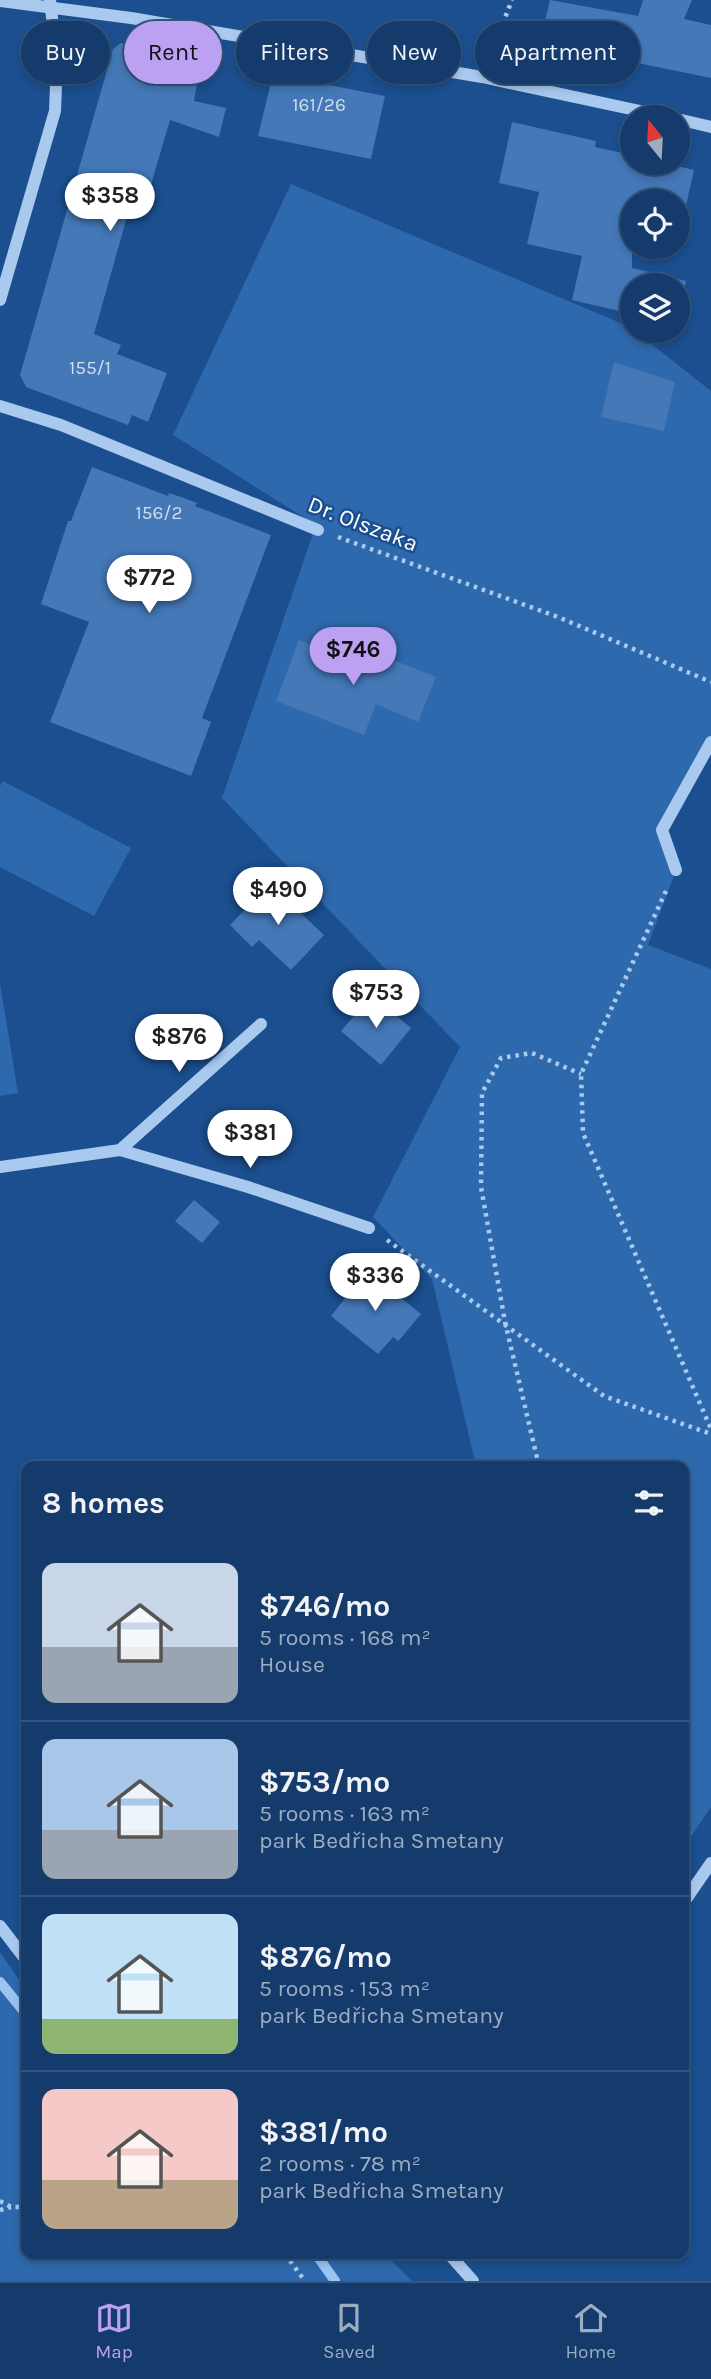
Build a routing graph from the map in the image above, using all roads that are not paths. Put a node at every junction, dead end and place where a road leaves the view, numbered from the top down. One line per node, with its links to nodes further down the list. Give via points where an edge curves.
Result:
1 (0, 1): 2 (street)
2 (51, 5): 3 (street, via 482,77); 6 (street, via 57,60 55,111)
3 (620, 107)
4 (690, 122): 5 (street)
5 (711, 127)
6 (0, 300)
7 (0, 406): 8 (street, Dr. Olszaka, via 61,425)
8 (318, 530)
9 (711, 742): 10 (street, via 662,830)
10 (676, 870)
11 (261, 1024): 12 (street)
12 (120, 1150): 13 (street); 14 (street)
13 (0, 1167)
14 (369, 1228)
15 (711, 1863): 16 (street)
16 (689, 1895)
17 (0, 1926): 18 (street)
18 (21, 1953)
19 (453, 2259): 20 (street)
20 (473, 2281)

